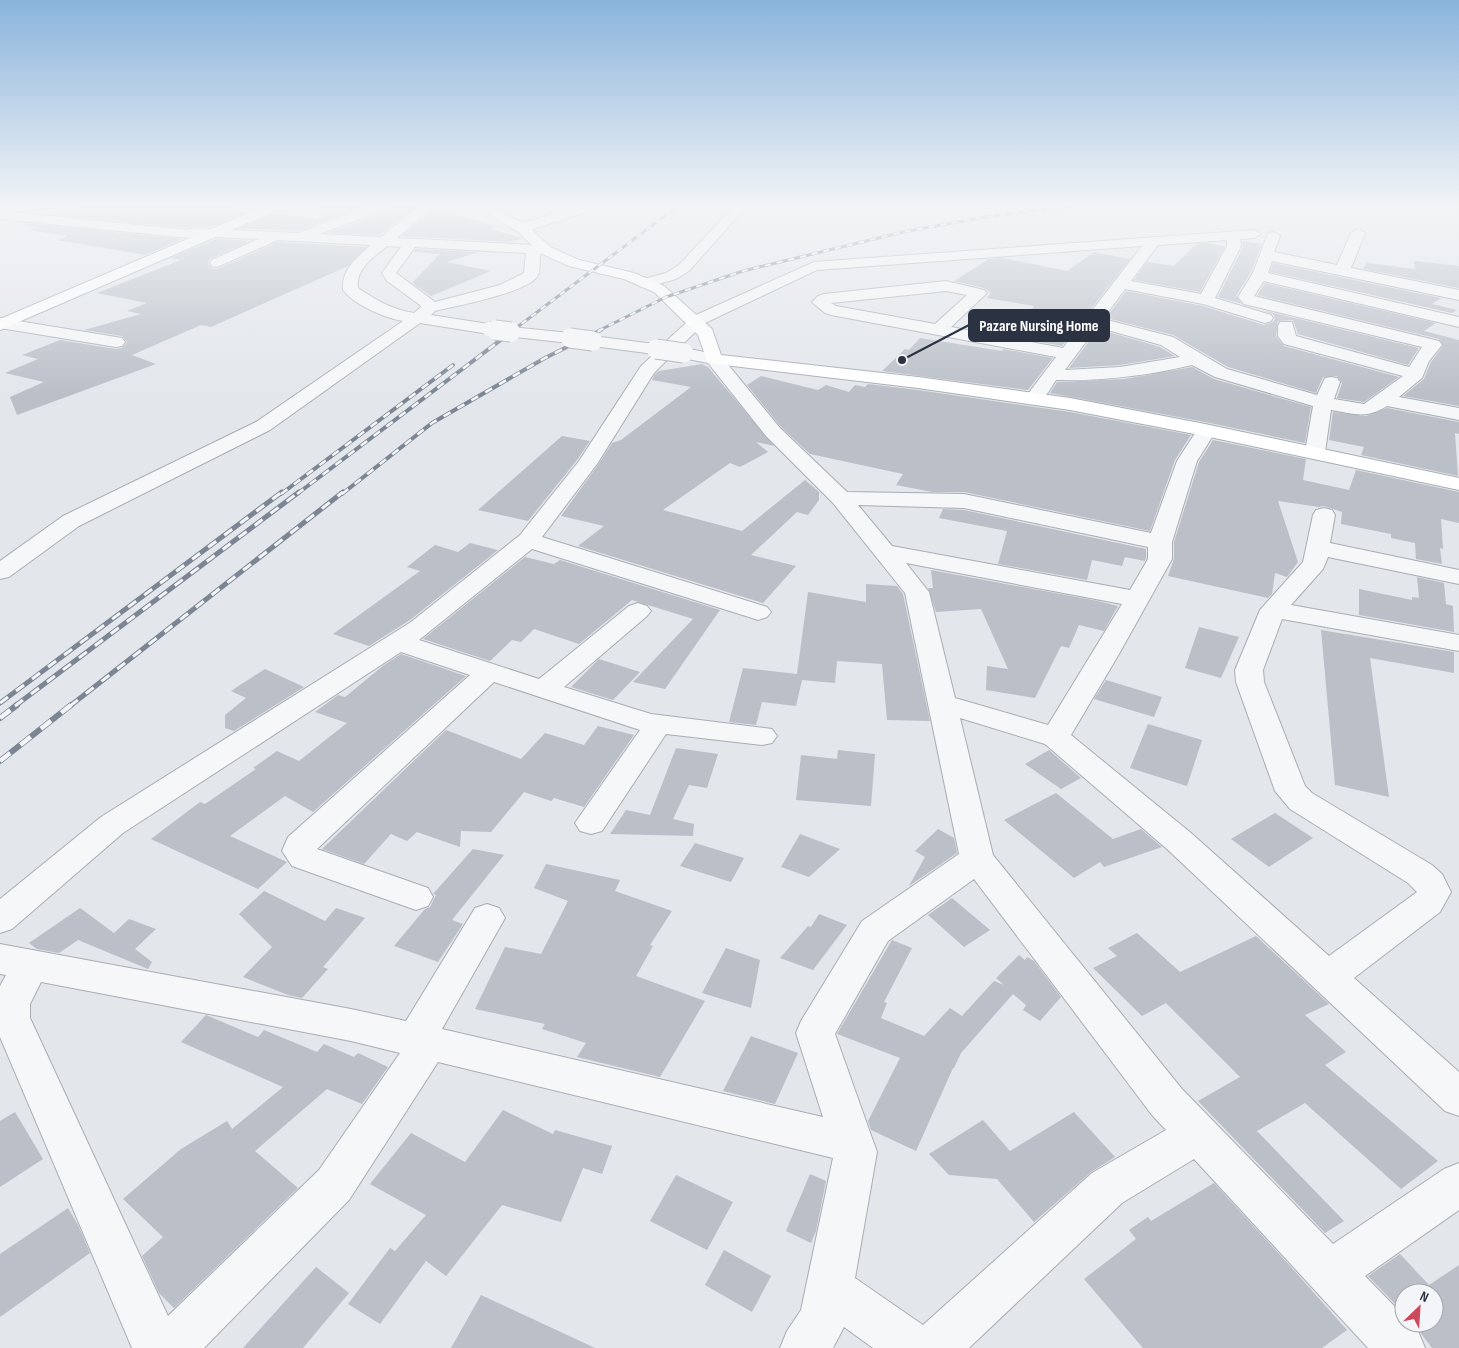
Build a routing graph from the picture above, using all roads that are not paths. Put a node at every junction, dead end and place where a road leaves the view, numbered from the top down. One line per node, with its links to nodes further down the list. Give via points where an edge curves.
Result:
1 (113, 269): 19 (main road)
2 (127, 269): 19 (main road)
3 (356, 269): 18 (street, via 350,278 351,290 371,304)
4 (391, 269): 18 (street, via 392,278 428,303)
5 (533, 269): 18 (street, via 518,284)
6 (599, 269): 13 (main road)
7 (683, 269): 13 (street, via 671,276)
8 (808, 269): 21 (street)
9 (1132, 269): 14 (street)
10 (1222, 269): 16 (street)
11 (1260, 271): 12 (street); 17 (street); 22 (street); 24 (street); 29 (street, via 1246,296 1250,301 1433,345)
12 (1342, 271): 15 (street)
13 (645, 283): 21 (main road, via 659,289)
14 (1121, 284): 16 (street); 20 (street)
15 (1459, 295)
16 (1206, 300): 29 (street, via 1283,323 1290,340)
17 (1459, 308)
18 (420, 316): 28 (street, bridge, via 489,329); 45 (street, via 264,426 71,521)
19 (1, 321): 25 (street)
20 (1093, 321): 26 (street); 27 (street, via 1167,341)
21 (694, 322): 28 (main road, via 706,333); 41 (street, via 647,370 588,464)
22 (1459, 322)
23 (938, 330): 23 (street, via 831,310 821,301 943,286 979,293); 26 (street)
24 (1444, 332)
25 (116, 342)
26 (1068, 354): 30 (street)
27 (1188, 354): 30 (street, via 1189,360 1160,367 1093,376); 34 (street, via 1221,373)
28 (699, 356): 32 (main road); 39 (street)
29 (1419, 367): 33 (street)
30 (1052, 375): 32 (street)
31 (1331, 382): 34 (street)
32 (1033, 399): 36 (main road)
33 (1384, 400): 34 (street, via 1365,410); 35 (street)
34 (1323, 403): 37 (street)
35 (1459, 414)
36 (1206, 431): 37 (main road); 42 (street, via 1187,462)
37 (1315, 452): 38 (main road)
38 (1459, 484)
39 (841, 498): 42 (street, via 964,501); 44 (street)
40 (1324, 515): 43 (street)
41 (528, 540): 50 (street); 51 (street, via 420,628)
42 (1160, 542): 47 (street, via 1160,559)
43 (1318, 548): 46 (street); 48 (street, via 1314,566)
44 (885, 552): 47 (street); 55 (street, via 917,592)
45 (0, 572)
46 (1459, 577)
47 (1137, 599): 58 (street)
48 (1273, 610): 52 (street); 65 (street, via 1248,676 1291,791 1301,801 1420,874 1434,892 1428,902)
49 (638, 611): 54 (street)
50 (758, 612)
51 (397, 642): 53 (street); 63 (street, via 112,825)
52 (1459, 643)
53 (489, 672): 54 (street); 61 (street, via 300,845 299,851 304,856)
54 (543, 690): 56 (street)
55 (942, 703): 58 (street); 60 (street)
56 (658, 725): 57 (street); 59 (street)
57 (762, 736)
58 (1055, 738): 65 (street, via 1179,841)
59 (591, 823)
60 (976, 859): 68 (street, via 1167,1102); 69 (street, via 875,931 815,1033)
61 (416, 897)
62 (486, 918): 66 (street)
63 (0, 920)
64 (16, 962): 66 (street, via 350,1025); 73 (street, via 9,1011 11,1018)
65 (1328, 977): 67 (street)
66 (421, 1042): 69 (street); 74 (street, via 334,1185)
67 (1459, 1098)
68 (1198, 1134): 71 (street); 77 (street, via 1107,1188)
69 (853, 1143): 72 (street, via 856,1152)
70 (1459, 1184): 71 (street)
71 (1330, 1273): 78 (street)
72 (829, 1288): 75 (street, via 823,1320); 76 (street)
73 (157, 1348)
74 (170, 1348)
75 (804, 1348)
76 (914, 1348)
77 (934, 1348)
78 (1401, 1348)

